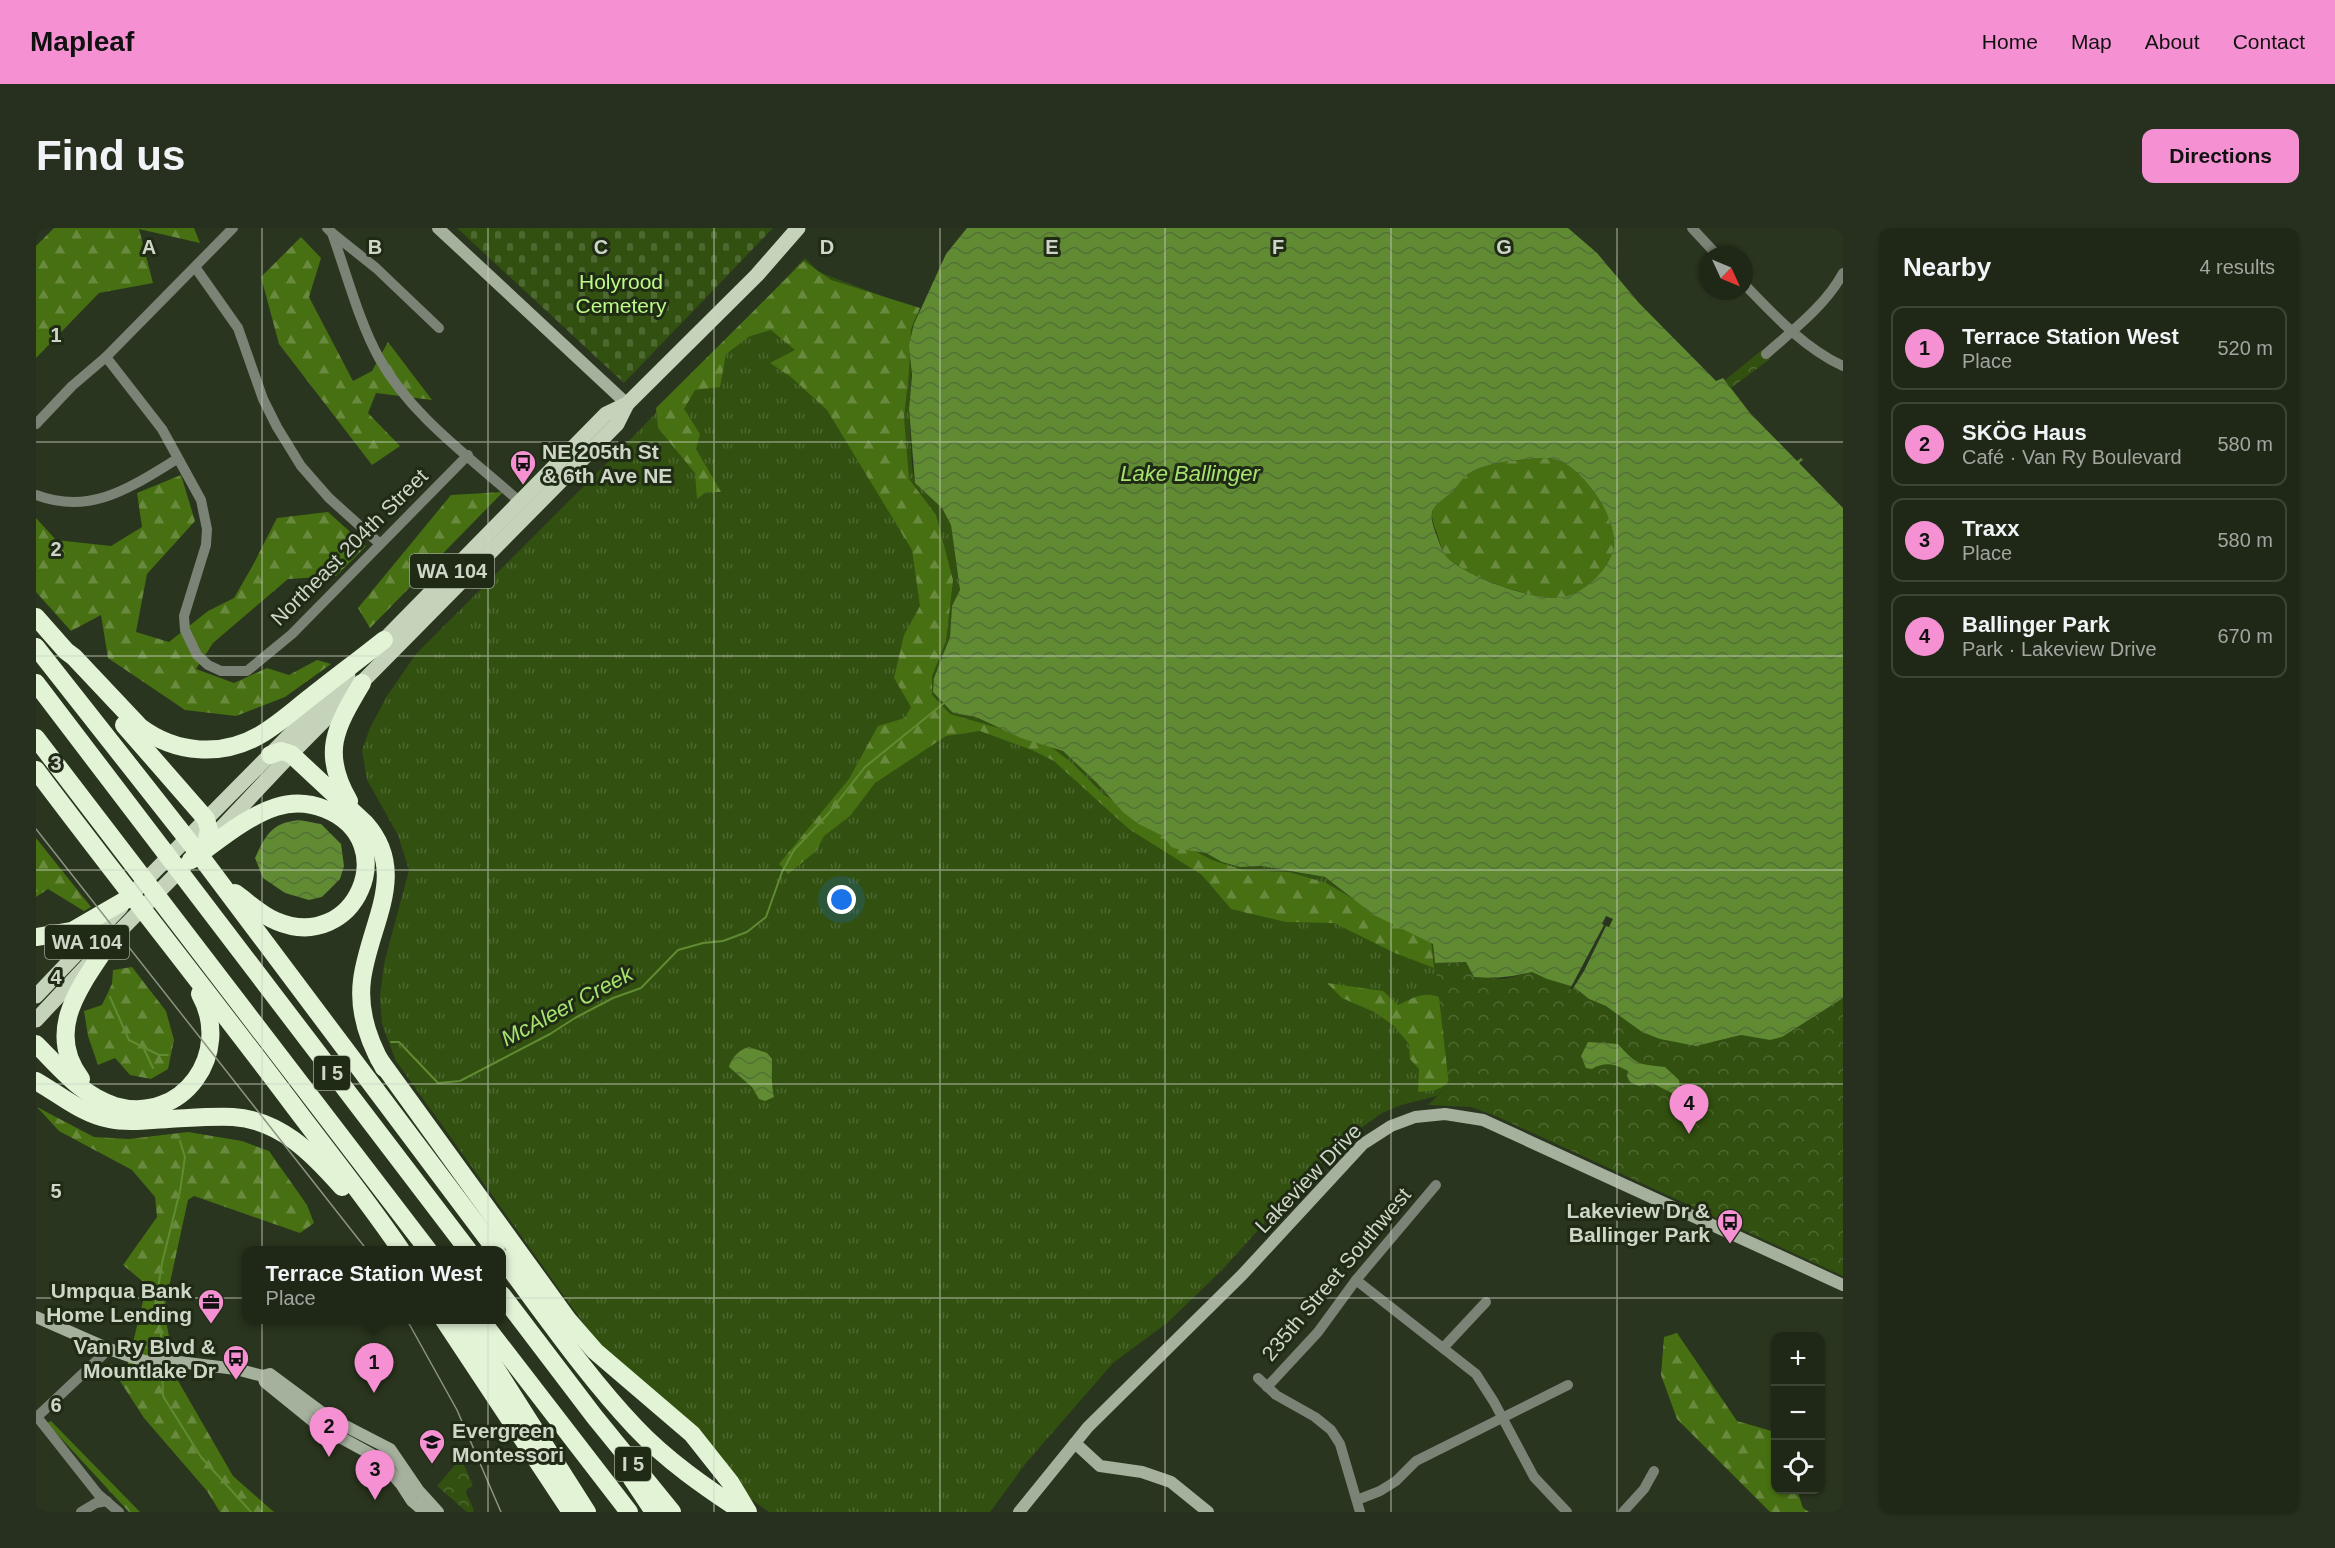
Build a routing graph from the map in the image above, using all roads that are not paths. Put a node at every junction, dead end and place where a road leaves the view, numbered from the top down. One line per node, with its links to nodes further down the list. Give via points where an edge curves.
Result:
1 (233, 228): 7 (street)
2 (438, 228): 15 (street)
3 (798, 228): 15 (main road, WA 104, via 757,275)
4 (1692, 228): 6 (street)
5 (330, 230): 10 (street); 17 (street, via 378,357 423,417)
6 (1709, 246)
7 (195, 267): 13 (street); 23 (street, via 238,328 263,399 302,466 329,498)
8 (1843, 273): 11 (street)
9 (1753, 294): 11 (street)
10 (439, 327)
11 (1792, 330): 12 (street); 14 (street)
12 (1766, 354)
13 (106, 357): 16 (street); 18 (street, via 162,429)
14 (1843, 366)
15 (627, 404): 19 (main road, WA 104, via 617,424); 21 (main road, WA 104, via 606,414)
16 (36, 424)
17 (468, 455): 21 (street); 23 (street, Northeast 204th Street)
18 (177, 459): 20 (street, via 104,499 78,503); 23 (street, Northeast 204th Street, via 201,500 207,529 204,557 184,616 189,642 208,665 221,671 247,671 257,664 292,634)
19 (560, 484): 21 (main road, via 528,503); 22 (main road, WA 104)
20 (36, 495)
21 (520, 502): 22 (main road); 25 (main road, WA 104)
22 (516, 529): 29 (main road, WA 104)
23 (379, 543)
24 (36, 617): 27 (highway)
25 (384, 640): 27 (highway, via 263,733 236,746 207,750 183,748 150,735); 32 (main road, WA 104)
26 (36, 647): 40 (highway)
27 (66, 651): 36 (highway, via 69,662)
28 (36, 683): 59 (highway, I 5)
29 (362, 683): 31 (main road, WA 104); 35 (highway, via 344,716 333,749 336,776)
30 (36, 738): 53 (highway, I 5)
31 (291, 754): 32 (highway, via 281,751); 35 (highway); 37 (main road, WA 104)
32 (270, 755): 36 (main road, WA 104)
33 (36, 770): 39 (highway)
34 (36, 787): 39 (highway)
35 (360, 818): 49 (highway, via 381,843 387,869 362,983 365,1026)
36 (206, 819): 37 (highway); 41 (main road, WA 104)
37 (206, 844): 38 (main road, WA 104)
38 (189, 861): 40 (highway, via 267,811 294,804 321,808 342,818 358,836 366,860 363,883 351,907 331,922 308,928 283,924 265,915); 43 (main road, WA 104)
39 (107, 865): 44 (highway)
40 (212, 872): 54 (highway)
41 (129, 898): 42 (highway, via 72,931); 45 (main road, WA 104)
42 (36, 937)
43 (111, 940): 47 (main road, WA 104); 51 (highway, via 74,1000 65,1037 76,1073 90,1090)
44 (180, 959): 51 (highway, via 208,1012 212,1031 206,1062 193,1083 173,1100 144,1108); 56 (highway)
45 (40, 991): 46 (main road)
46 (36, 1000)
47 (36, 1020)
48 (36, 1044): 51 (highway, via 88,1094)
49 (379, 1059): 54 (highway); 93 (highway, via 568,1320 594,1351 692,1434)
50 (36, 1081): 55 (highway, via 106,1119 234,1117 274,1128 320,1163)
51 (115, 1106)
52 (1436, 1185): 62 (street, 235th Street Southwest)
53 (389, 1200): 57 (highway); 58 (highway, I 5)
54 (477, 1225): 60 (highway)
55 (389, 1246)
56 (396, 1246)
57 (418, 1246)
58 (424, 1246)
59 (464, 1246)
60 (492, 1246)
61 (506, 1264): 92 (highway, via 636,1428 691,1475)
62 (1356, 1281): 70 (street); 75 (street, 235th Street Southwest, via 1318,1332)
63 (1843, 1285): 79 (street, Lakeview Drive, via 1483,1120 1445,1114 1415,1117 1390,1126 1363,1144 1242,1275)
64 (506, 1302): 76 (highway, I 5)
65 (1486, 1302): 70 (street)
66 (36, 1317): 71 (street)
67 (447, 1324): 83 (highway)
68 (467, 1324): 83 (highway)
69 (484, 1324): 89 (highway, I 5)
70 (1443, 1348): 78 (street, via 1482,1381)
71 (109, 1349): 72 (street, via 144,1360 236,1369); 77 (street)
72 (263, 1376): 87 (street, via 265,1382 318,1425 378,1458); 88 (street, via 270,1374 328,1417 390,1449)
73 (1258, 1378): 75 (street)
74 (1568, 1385): 78 (street)
75 (1267, 1387): 81 (street, via 1331,1430 1340,1444)
76 (594, 1416): 90 (highway); 91 (highway, I 5)
77 (37, 1419): 82 (street)
78 (1502, 1419): 81 (street, via 1416,1461 1380,1491); 97 (street, via 1534,1477)
79 (1075, 1443): 84 (street, via 1101,1466 1142,1472 1171,1482); 94 (street, Lakeview Drive)
80 (1654, 1470): 98 (street, via 1644,1489)
81 (1357, 1500): 96 (street)
82 (107, 1501): 85 (street); 86 (street)
83 (579, 1507)
84 (1194, 1508): 95 (street)
85 (81, 1512)
86 (119, 1512)
87 (425, 1512)
88 (438, 1512)
89 (629, 1512)
90 (654, 1512)
91 (672, 1512)
92 (743, 1512)
93 (748, 1512)
94 (1019, 1512)
95 (1208, 1512)
96 (1360, 1512)
97 (1567, 1512)
98 (1623, 1512)

